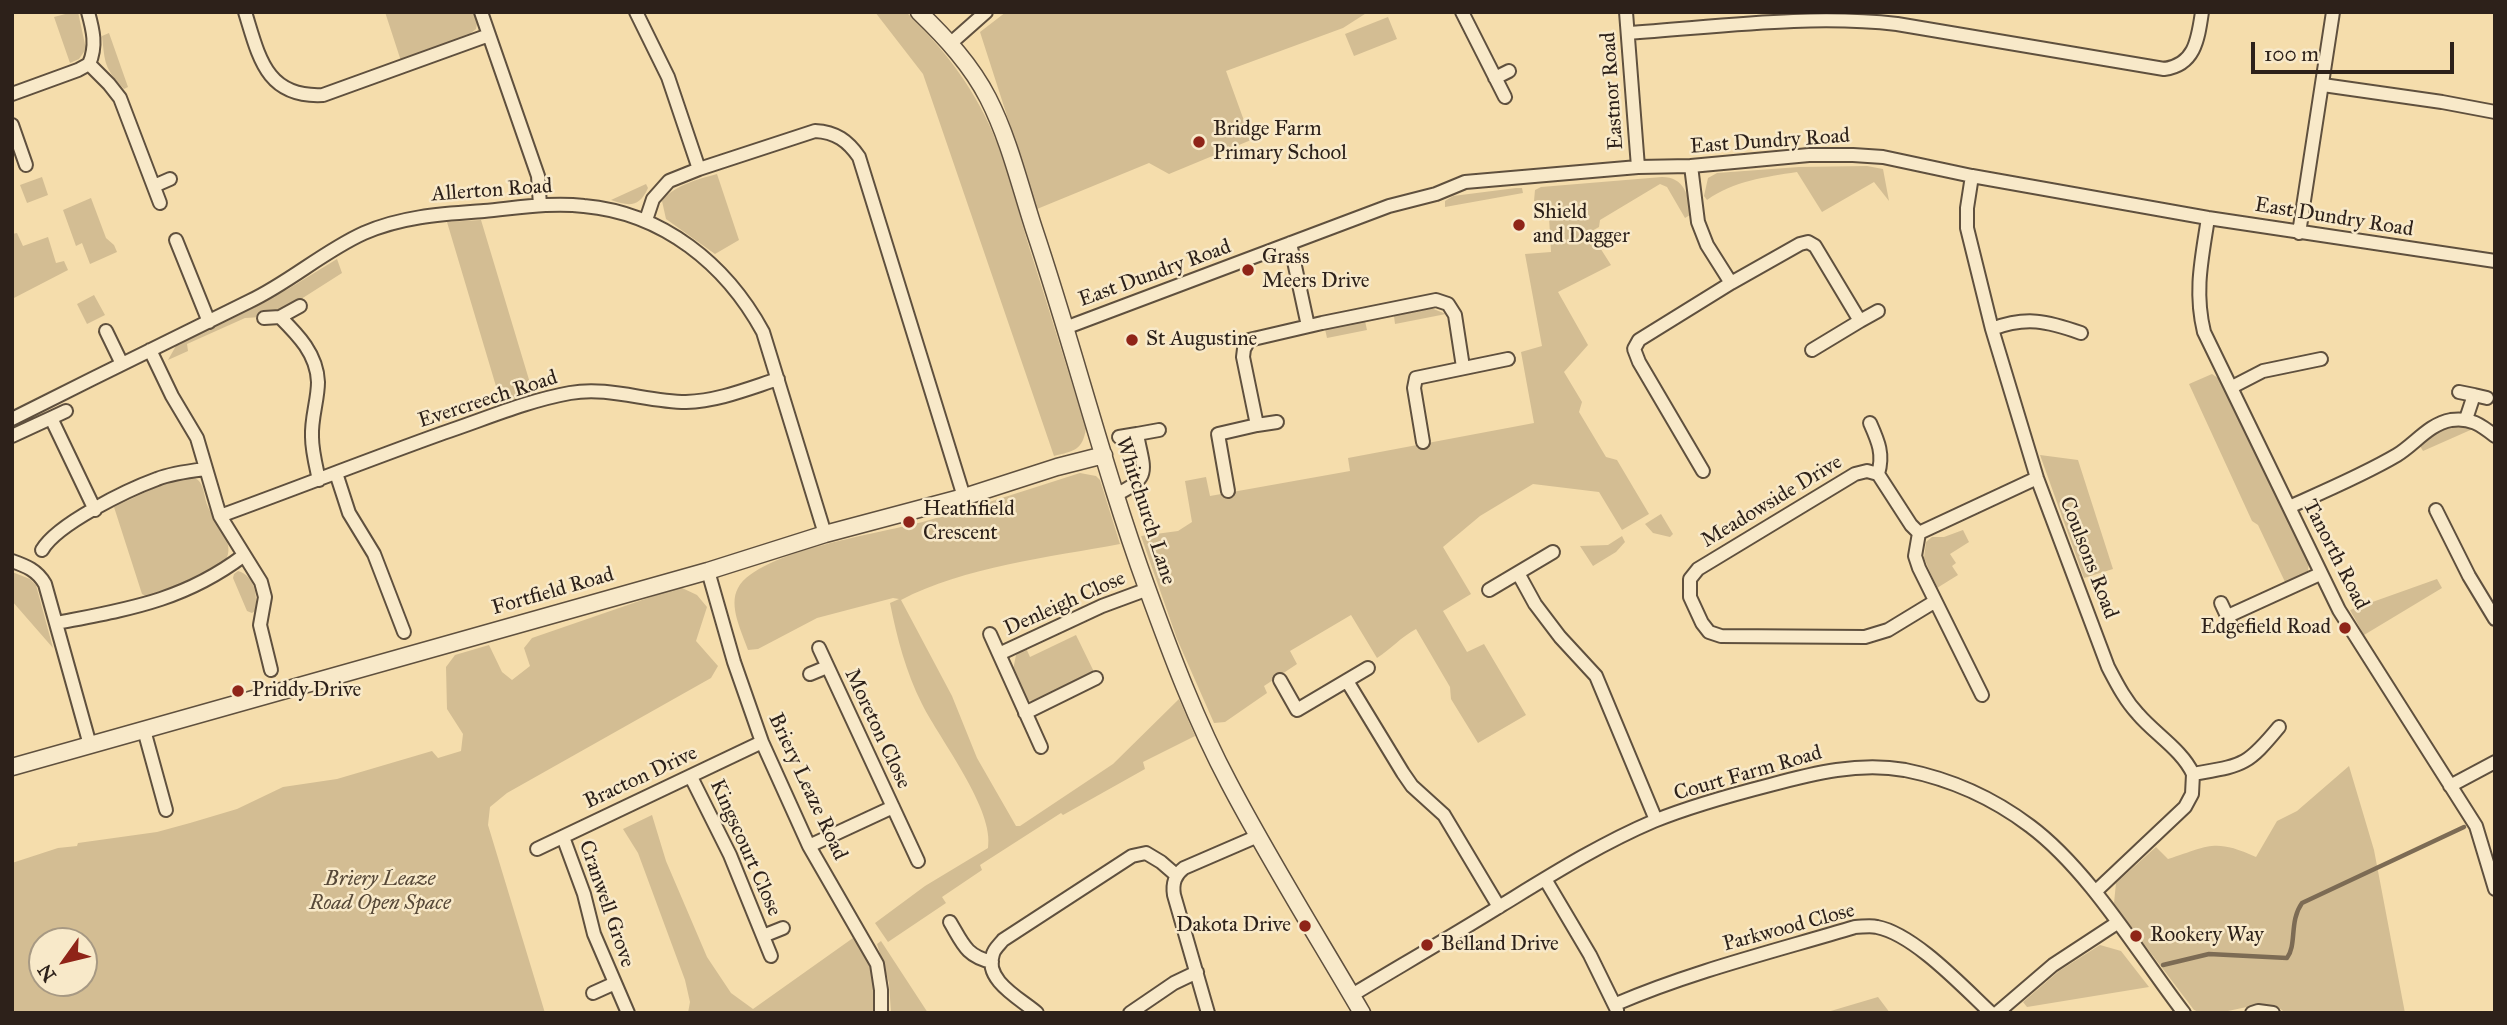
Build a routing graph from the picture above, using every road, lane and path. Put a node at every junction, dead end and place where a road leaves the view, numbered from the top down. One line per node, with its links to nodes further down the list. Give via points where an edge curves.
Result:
1 (88, 12): 14 (street, via 94,37)
2 (244, 12): 12 (street, via 270,77 287,90 306,96 323,95)
3 (481, 12): 12 (street)
4 (636, 12): 25 (street, via 668,77)
5 (919, 12): 13 (street, Whitchurch Lane)
6 (986, 12): 13 (street)
7 (1462, 12): 16 (street)
8 (1626, 12): 11 (street, Eastnor Road)
9 (2202, 12): 11 (street, via 2190,55 2164,69 1866,21)
10 (2333, 12): 17 (street)
11 (1628, 33): 24 (street, Eastnor Road)
12 (489, 35): 30 (street, via 538,176)
13 (951, 43): 45 (street, Whitchurch Lane, via 989,99)
14 (89, 64): 18 (street); 28 (street, via 120,99)
15 (1509, 71): 16 (street)
16 (1495, 78): 19 (street)
17 (2323, 85): 20 (street); 33 (street)
18 (12, 94)
19 (1505, 97)
20 (2495, 112)
21 (12, 125): 22 (street)
22 (26, 165)
23 (1691, 166): 24 (street, East Dundry Road); 26 (street, East Dundry Road, via 1853,155); 37 (street, via 1698,222)
24 (1638, 167): 35 (street, East Dundry Road, via 1465,182)
25 (698, 169): 32 (street, via 669,181 653,199); 82 (street, via 816,131 830,131 850,144 859,158)
26 (1972, 176): 31 (street, East Dundry Road); 46 (street, Coulsons Road, via 1967,229)
27 (170, 179): 28 (street)
28 (154, 186): 29 (street)
29 (160, 203)
30 (540, 205): 32 (street, Allerton Road, via 584,206); 43 (street, Allerton Road, via 418,216 365,233)
31 (2208, 218): 33 (street, East Dundry Road); 56 (street, Tanorth Road, via 2197,288 2200,314 2204,332)
32 (646, 220): 55 (street, Allerton Road, via 677,236 731,284 763,332)
33 (2299, 233): 36 (street, East Dundry Road)
34 (176, 240): 43 (street)
35 (1290, 243): 44 (street); 45 (street, East Dundry Road)
36 (2495, 261)
37 (1731, 283): 42 (street, via 1808,242 1815,246); 75 (street, via 1639,340 1634,349)
38 (300, 306): 40 (street)
39 (1878, 312): 42 (street)
40 (280, 317): 41 (street); 79 (street, via 302,338 315,368 318,381 312,438)
41 (264, 318)
42 (1860, 321): 50 (street)
43 (209, 322): 49 (street, Allerton Road)
44 (1308, 326): 54 (street, via 1436,300 1448,304 1455,316); 66 (street, via 1248,340 1244,364)
45 (1065, 328): 73 (street, Whitchurch Lane)
46 (1992, 329): 48 (street, via 2022,320 2052,323); 78 (street, Coulsons Road)
47 (106, 331): 53 (street)
48 (2081, 333)
49 (150, 350): 53 (street, Allerton Road); 74 (street, via 197,438)
50 (1812, 350)
51 (1508, 359): 54 (street)
52 (2321, 359): 56 (street, via 2263,371)
53 (122, 364): 62 (street, Allerton Road)
54 (1464, 367): 72 (street, via 1416,378)
55 (778, 379): 76 (street, Evercreech Road, via 705,401 571,393 502,413); 88 (street, Allerton Road)
56 (2232, 387): 83 (street, Tanorth Road)
57 (2459, 393): 58 (street)
58 (2474, 395): 59 (street); 63 (street)
59 (2487, 398)
60 (66, 411): 61 (street)
61 (51, 418): 69 (street); 84 (street)
62 (12, 419)
63 (2466, 419): 70 (street); 83 (street, via 2443,422 2395,456)
64 (1277, 422): 66 (street)
65 (1870, 423): 77 (street, via 1880,446)
66 (1257, 425): 80 (street, via 1218,435)
67 (1159, 429): 68 (street)
68 (1136, 434): 71 (street); 81 (street, via 1142,477)
69 (12, 436)
70 (2495, 436)
71 (1119, 437)
72 (1423, 442)
73 (1104, 455): 81 (street, Whitchurch Lane); 82 (street, Fortfield Road)
74 (206, 469): 84 (street, via 158,478); 86 (street)
75 (1703, 471)
76 (336, 474): 79 (street, Evercreech Road); 104 (street)
77 (1878, 474): 87 (street); 98 (street, Meadowside Drive, via 1854,474 1698,569 1690,579 1690,597 1709,632 1721,636 1865,637 1888,630)
78 (2036, 478): 87 (street); 124 (street, Coulsons Road, via 2108,667 2138,714)
79 (319, 480): 86 (street, Evercreech Road)
80 (1228, 491)
81 (1117, 494): 96 (street, Whitchurch Lane)
82 (964, 497): 88 (street, Fortfield Road)
83 (2289, 507): 95 (street, Tanorth Road)
84 (95, 510): 89 (street, via 58,530)
85 (2436, 510): 101 (street)
86 (219, 516): 91 (street)
87 (1919, 533): 98 (street, via 1915,556)
88 (825, 534): 93 (street, Fortfield Road)
89 (42, 550)
90 (1553, 552): 94 (street)
91 (243, 556): 102 (street, via 179,594 144,606); 110 (street, via 261,582 265,597 260,625)
92 (12, 561): 102 (street, via 40,576)
93 (708, 571): 118 (street, Fortfield Road); 119 (street, Briery Leaze Road)
94 (1518, 573): 97 (street); 129 (street, via 1535,604 1596,677)
95 (2320, 574): 100 (street); 126 (street, Tanorth Road)
96 (1147, 589): 107 (street, Denleigh Close); 130 (street, Whitchurch Lane, via 1227,780)
97 (1489, 590)
98 (1934, 602): 115 (street)
99 (2221, 603): 100 (street)
100 (2228, 616): 103 (street)
101 (2495, 619)
102 (57, 623): 120 (street)
103 (2233, 629)
104 (404, 632)
105 (990, 634): 107 (street, Denleigh Close)
106 (819, 648): 108 (street, Moreton Close)
107 (999, 654): 116 (street, Denleigh Close)
108 (827, 667): 111 (street, Moreton Close); 127 (street, Moreton Close)
109 (1368, 668): 114 (street)
110 (271, 670)
111 (810, 674)
112 (1096, 678): 116 (street)
113 (1280, 680): 114 (street, via 1297,710)
114 (1347, 681): 139 (street, via 1412,786 1444,815)
115 (1982, 695)
116 (1025, 713): 121 (street, Denleigh Close)
117 (2279, 727): 124 (street, via 2247,762)
118 (144, 730): 120 (street, Fortfield Road); 128 (street)
119 (762, 741): 125 (street, Bracton Drive); 132 (street, Briery Leaze Road)
120 (90, 745): 123 (street, Fortfield Road)
121 (1041, 747)
122 (2495, 762): 126 (street)
123 (12, 767)
124 (2193, 774): 138 (street, via 2192,794 2185,807)
125 (691, 776): 131 (street, Bracton Drive); 143 (street, Kingscourt Close)
126 (2450, 786): 137 (street, Tanorth Road, via 2480,835)
127 (893, 807): 132 (street, Moreton Close); 134 (street, Moreton Close)
128 (166, 810)
129 (1656, 820): 136 (street, Court Farm Road); 138 (street, Court Farm Road, via 1810,774 1864,767 1903,770 1971,790 2003,807 2050,843)
130 (1258, 835): 135 (street); 149 (street, Whitchurch Lane)
131 (563, 837): 133 (street, Bracton Drive); 147 (street, Cranwell Grove)
132 (809, 846): 152 (street, Briery Leaze Road, via 877,964)
133 (537, 849)
134 (918, 861)
135 (1176, 875): 145 (street, via 1146,853 1132,856 1003,940); 146 (street, via 1172,888)
136 (1545, 879): 139 (street, Court Farm Road); 150 (street)
137 (2495, 889)
138 (2095, 892): 141 (street, Court Farm Road)
139 (1499, 907): 149 (street, Court Farm Road)
140 (950, 922): 145 (street, via 969,953)
141 (2117, 923): 158 (street, via 2053,965); 159 (street, Court Farm Road)
142 (783, 928): 143 (street, Kingscourt Close)
143 (763, 936): 144 (street, Kingscourt Close)
144 (771, 956)
145 (992, 962): 153 (street, via 996,979)
146 (1197, 972): 154 (street); 155 (street)
147 (613, 984): 148 (street, Cranwell Grove); 151 (street, Cranwell Grove)
148 (593, 993)
149 (1352, 995): 156 (street, Whitchurch Lane)
150 (1617, 1009): 157 (street, Parkwood Close, via 1649,990 1699,973 1855,927 1875,926 1922,951)
151 (628, 1013)
152 (881, 1013)
153 (1037, 1013)
154 (1130, 1013)
155 (1208, 1013)
156 (1362, 1013)
157 (1991, 1013)
158 (1997, 1013)
159 (2184, 1013)
160 (2252, 1013): 161 (street)
161 (2273, 1013)

